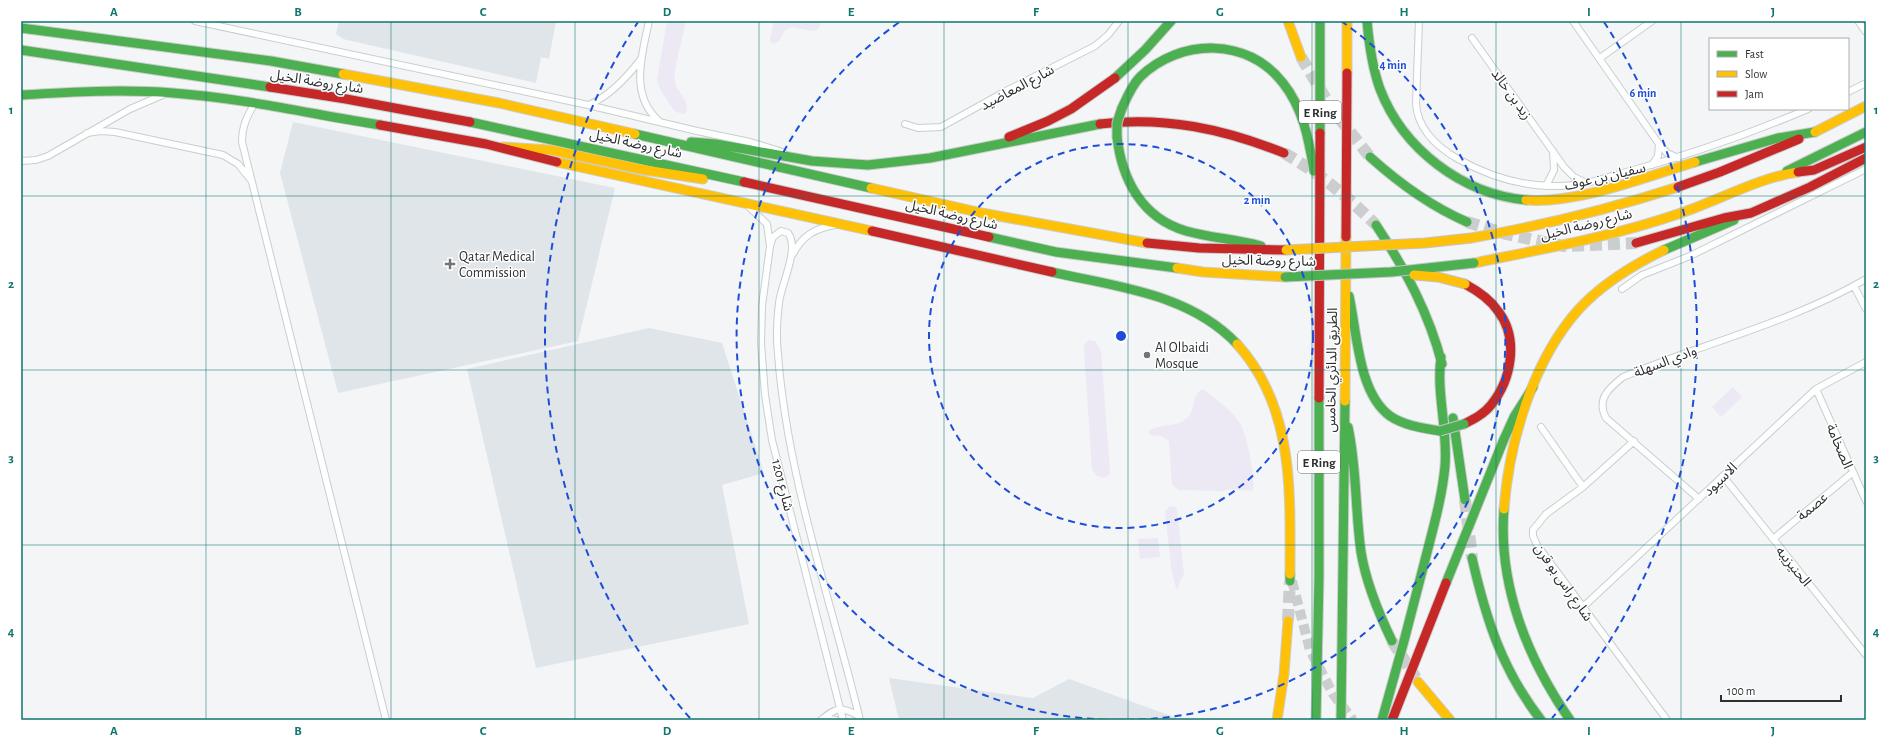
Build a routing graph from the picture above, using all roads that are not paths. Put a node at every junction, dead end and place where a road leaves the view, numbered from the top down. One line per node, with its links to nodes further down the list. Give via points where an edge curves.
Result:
1 (195, 21): 25 (street, شارع روضة الخيل)
2 (649, 21): 19 (street)
3 (1119, 21): 29 (street, شارع المعاضيد, via 1095,46 1006,90 941,127 918,128)
4 (1171, 21): 36 (main road, via 1129,67 1086,100 1054,119)
5 (1288, 21): 17 (main road)
6 (1320, 21): 53 (main road, الطريق الدائري الخامس / E Ring)
7 (1347, 21): 64 (main road, الطريق الدائري الخامس / E Ring)
8 (1367, 21): 30 (main road, via 1370,54 1376,77 1385,102 1406,133 1435,164 1456,178 1470,186 1503,196 1539,201 1588,194 1778,138)
9 (1418, 21): 51 (street, سفيان بن عوف, via 1416,104 1424,130 1448,153 1482,171 1516,182)
10 (1573, 21): 18 (street)
11 (1652, 21): 18 (street)
12 (1858, 21): 14 (street)
13 (21, 27): 33 (main road, شارع روضة الخيل, via 271,61 499,103)
14 (1866, 32)
15 (1472, 38): 38 (street, زيد بن خالد)
16 (21, 50): 48 (main road, شارع روضة الخيل, via 266,86 413,111)
17 (1301, 57)
18 (1600, 58): 34 (street)
19 (641, 59): 25 (street, via 630,74 606,95); 28 (street, via 642,97 652,114)
20 (1866, 83): 21 (street)
21 (1849, 92)
22 (168, 93): 23 (main road, via 127,90); 24 (main road); 32 (street, via 130,109)
23 (21, 95)
24 (255, 103): 35 (main road); 49 (street, via 246,116 242,130 242,142)
25 (588, 105): 28 (street, شارع روضة الخيل)
26 (1866, 106): 30 (main road, شارع روضة الخيل)
27 (1805, 110): 42 (street, سفيان بن عوف)
28 (661, 122): 41 (street, شارع روضة الخيل, via 750,142)
29 (905, 124)
30 (1815, 132): 60 (main road, شارع روضة الخيل, bridge, via 1729,169 1636,200 1522,230 1425,243)
31 (1866, 132): 47 (main road, شارع روضة الخيل)
32 (87, 133): 44 (street, via 44,158); 49 (street, via 115,132 223,155 238,164)
33 (674, 144): 41 (main road, via 710,143); 60 (main road, شارع روضة الخيل, via 982,214 1135,242 1199,248)
34 (1659, 144): 42 (street, via 1667,153); 45 (street, via 1658,156)
35 (503, 147): 48 (main road, via 551,150 680,177); 52 (main road, via 580,168)
36 (988, 147): 39 (main road, via 1093,126 1156,121 1219,130); 41 (main road, via 899,163 866,165)
37 (1866, 147): 47 (main road, via 1814,170)
38 (1552, 150): 50 (street, زيد بن خالد, via 1568,172); 51 (street, زيد بن خالد, via 1554,170)
39 (1284, 153)
40 (1370, 157): 55 (main road, via 1419,198)
41 (802, 158)
42 (1678, 158): 45 (street, سفيان بن عوف)
43 (1866, 158): 54 (main road, via 1810,187)
44 (21, 161)
45 (1652, 165): 50 (street, سفيان بن عوف)
46 (1866, 169): 66 (street, via 1690,256 1642,275)
47 (1780, 175): 62 (main road, شارع روضة الخيل, bridge, via 1678,214 1584,241 1474,263)
48 (734, 179): 62 (main road, شارع روضة الخيل, bridge, via 1056,252 1203,272 1285,277)
49 (252, 182): 91 (street)
50 (1586, 183): 51 (street, سفيان بن عوف)
51 (1546, 186)
52 (745, 203): 56 (main road); 59 (street, شارع 1201, via 767,224)
53 (1319, 204): 60 (main road, bridge, via 1310,150 1299,110 1282,81 1254,57 1220,47 1202,47 1173,54 1153,66 1140,78 1129,92 1118,123 1118,155 1130,189 1154,215 1186,231 1240,239); 96 (main road, الطريق الدائري الخامس / E Ring, via 1319,577)
54 (1750, 213): 58 (main road); 70 (main road, via 1646,258 1603,287 1562,329)
55 (1467, 222)
56 (844, 224): 61 (street, شارع 1201, via 827,226 811,232); 83 (main road, via 1143,291 1179,304 1231,338 1269,389 1281,426 1289,469)
57 (1376, 225): 68 (main road, via 1398,257 1417,292)
58 (1636, 243)
59 (770, 246): 61 (street, شارع 1201, via 778,232 788,233 792,241); 89 (street, شارع 1201, via 762,306 761,343 765,396 772,440)
60 (1274, 250)
61 (790, 260): 90 (street, شارع 1201, via 777,319 780,391 792,456)
62 (1391, 272): 64 (main road, bridge, via 1438,277 1465,284 1480,292 1502,316 1511,346 1508,377 1492,404 1464,424 1440,431 1413,427 1390,415 1372,396 1362,372 1355,315)
63 (1866, 279): 65 (street, وادي السهلة)
64 (1346, 284): 72 (main road, الطريق الدائري الخامس / E Ring)
65 (1854, 286): 67 (street); 74 (street, وادي السهلة, via 1770,324 1623,377 1607,391 1602,406 1606,418)
66 (1622, 289)
67 (1866, 309)
68 (1441, 358): 79 (main road); 98 (main road, via 1439,373 1446,432 1440,500)
69 (1866, 362): 71 (street, الاسيود)
70 (1533, 387): 99 (main road, via 1504,439); 102 (main road, via 1509,462 1504,505 1504,548 1514,605 1530,654 1544,681)
71 (1816, 389): 75 (street, الصخامة); 76 (street, الاسيود)
72 (1344, 409): 86 (main road, via 1353,448 1361,551 1368,584); 97 (main road, الطريق الدائري الخامس)
73 (1541, 427): 77 (street)
74 (1634, 441): 77 (street, شارع راس بو قرن); 78 (street, وادي السهلة)
75 (1852, 473): 80 (street, الصخامة); 81 (street, عصمة)
76 (1723, 476): 78 (street, الاسيود); 81 (street, الحنيزيبه)
77 (1583, 487): 84 (street, شارع راس بو قرن, via 1546,514 1533,530 1537,545)
78 (1699, 499): 84 (street, الاسيود)
79 (1465, 500)
80 (1866, 502)
81 (1773, 539): 87 (street, الحنيزيبه)
82 (1472, 558): 101 (main road, via 1483,609 1499,654 1522,695)
83 (1291, 579)
84 (1582, 608): 103 (street, شارع راس بو قرن)
85 (1288, 620): 95 (main road)
86 (1392, 641)
87 (1866, 655)
88 (1418, 682): 100 (main road)
89 (839, 708): 90 (street); 92 (street); 94 (street, شارع 1201)
90 (859, 718)
91 (386, 720)
92 (822, 720): 93 (street)
93 (836, 720)
94 (843, 720)
95 (1277, 720)
96 (1316, 720)
97 (1340, 720)
98 (1382, 720)
99 (1392, 720)
100 (1450, 720)
101 (1541, 720)
102 (1570, 720)
103 (1667, 720)

